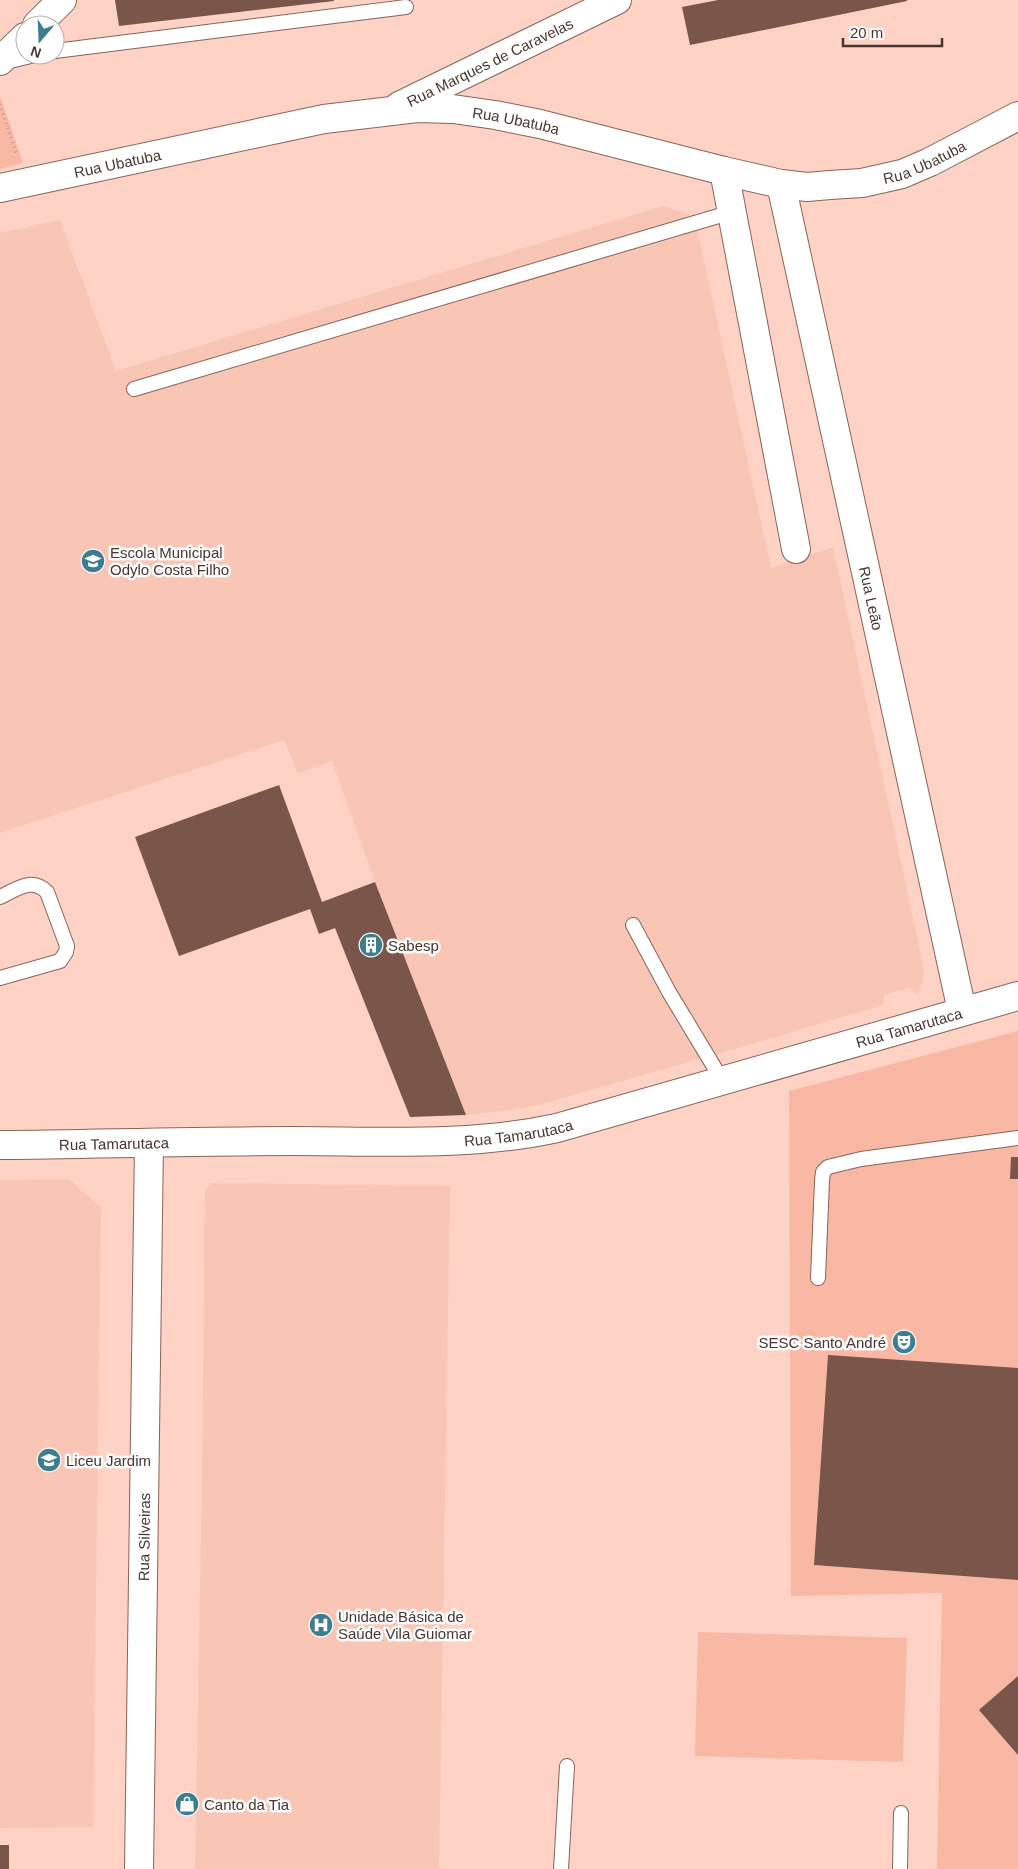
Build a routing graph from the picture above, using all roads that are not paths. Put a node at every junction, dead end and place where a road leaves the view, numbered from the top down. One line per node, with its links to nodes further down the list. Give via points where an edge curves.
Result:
1 (62, 0): 4 (street)
2 (609, 2): 9 (street, Rua Marques de Caravelas)
3 (406, 7): 6 (lane)
4 (47, 15)
5 (15, 47): 8 (street)
6 (65, 50)
7 (15, 59): 8 (lane)
8 (0, 62)
9 (390, 110): 11 (street, Rua Ubatuba, via 453,109 495,115); 13 (street, Rua Ubatuba, via 324,119)
10 (1018, 116): 12 (street, Rua Ubatuba, via 902,174 862,183 807,187)
11 (724, 172): 12 (street, Rua Ubatuba); 14 (street)
12 (781, 184): 21 (street, Rua Leão)
13 (0, 188)
14 (732, 212): 15 (lane); 16 (street)
15 (134, 389)
16 (796, 549)
17 (0, 897): 19 (lane, via 27,884 40,886 47,892 67,946 60,961)
18 (633, 925): 22 (lane)
19 (0, 978)
20 (1018, 996): 21 (street, Rua Tamarutaca)
21 (962, 1011): 22 (street, Rua Tamarutaca)
22 (722, 1080): 24 (street, Rua Tamarutaca, via 557,1128 464,1142)
23 (1018, 1138): 26 (lane, via 861,1159 828,1167 823,1172 822,1181)
24 (149, 1143): 25 (street, Rua Tamarutaca); 29 (street, Rua Silveiras)
25 (0, 1145)
26 (818, 1278)
27 (567, 1766): 30 (lane)
28 (901, 1813): 31 (lane)
29 (140, 1869)
30 (561, 1869)
31 (900, 1869)

